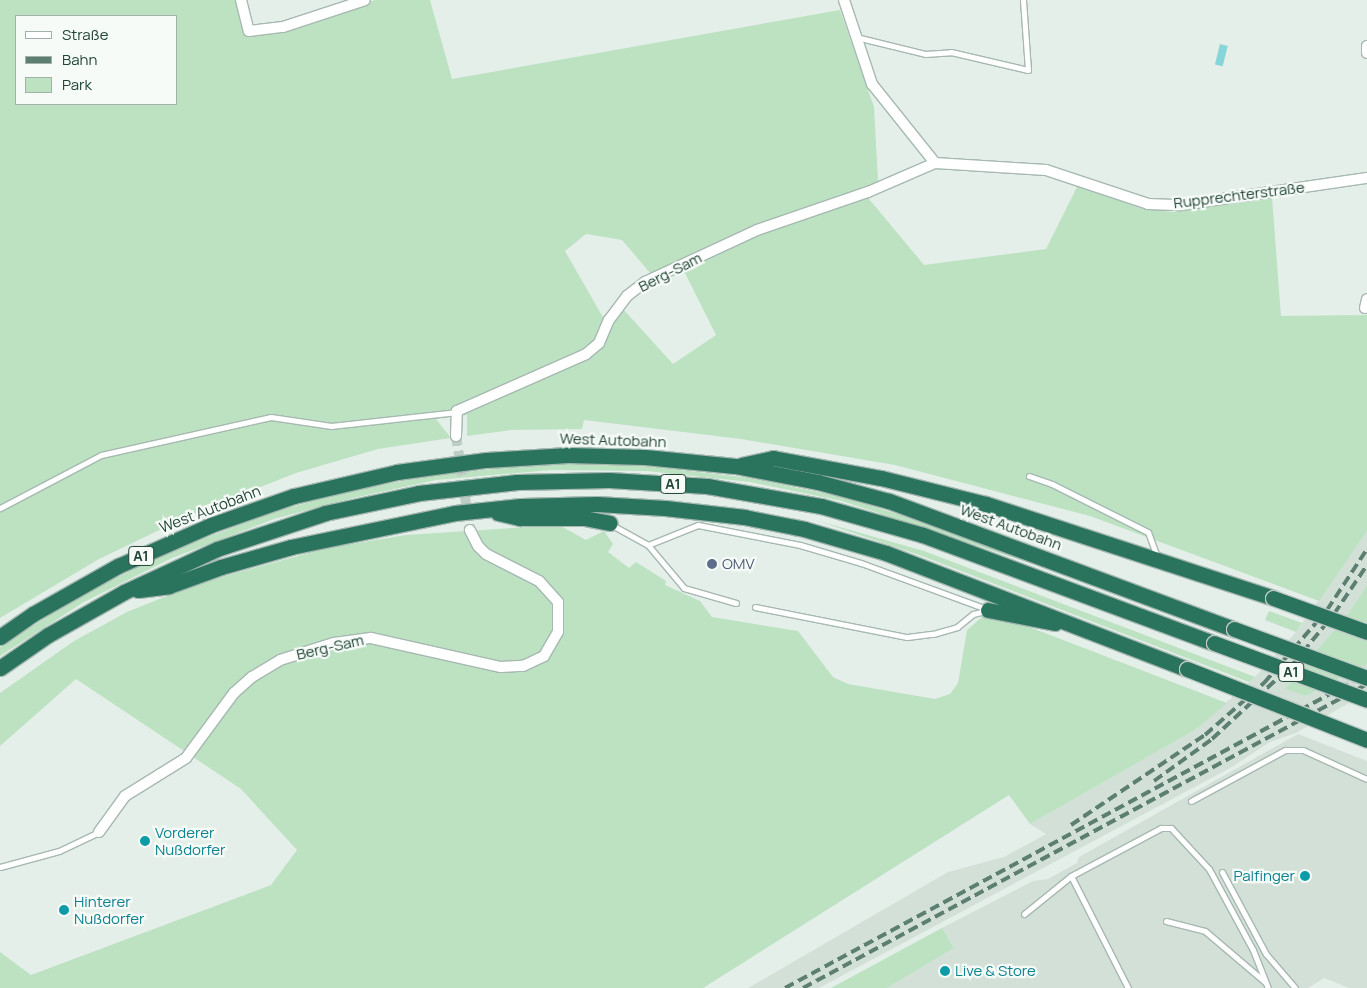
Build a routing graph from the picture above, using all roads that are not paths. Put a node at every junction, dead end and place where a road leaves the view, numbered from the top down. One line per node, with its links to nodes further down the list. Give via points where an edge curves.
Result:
1 (241, 0): 2 (street, via 249,31 283,27)
2 (366, 0)
3 (844, 0): 5 (street)
4 (1023, 0): 5 (lane, via 1028,70 951,52 925,54)
5 (856, 37): 8 (street, via 872,84)
6 (1367, 46): 7 (street)
7 (1367, 53)
8 (935, 163): 9 (street, Rupprechterstraße, via 1046,170 1148,204 1181,205); 10 (street, Berg-Sam, via 868,192 756,230 645,282 627,296 609,320 599,343 586,354)
9 (1367, 178)
10 (457, 412): 11 (street); 14 (lane, via 331,426 271,417 101,455)
11 (456, 436)
12 (735, 466): 19 (highway, via 773,458 881,478 986,504); 26 (highway, West Autobahn / A1, via 645,456 568,455 486,460 397,472 294,496 211,524 118,566 32,614); 28 (highway, West Autobahn / A1, bridge, via 818,482 889,501)
13 (1029, 476): 19 (lane, via 1052,484 1148,532)
14 (0, 508)
15 (484, 511): 16 (highway, via 520,518 584,518); 20 (highway, via 386,526 239,562 169,586); 24 (highway, via 597,504 664,508 804,529 886,553)
16 (610, 523): 18 (lane)
17 (470, 530): 33 (street, Berg-Sam, via 486,554 539,581 558,602 558,632 544,656 523,666 501,667 371,638 334,643 280,660 252,677 234,693 186,758 125,796)
18 (648, 545): 21 (lane, via 684,588); 23 (lane, via 698,525 710,526 800,545 861,563)
19 (1158, 560): 25 (highway, bridge)
20 (124, 592): 27 (highway, A1, via 48,635); 29 (highway, A1, bridge, via 216,549 325,513 420,493 517,482 609,480 708,486 822,506 923,535)
21 (736, 603)
22 (755, 607): 23 (lane, via 907,637 957,627 973,614)
23 (988, 610): 24 (highway)
24 (1074, 626): 30 (highway, bridge)
25 (1367, 632)
26 (0, 637)
27 (0, 668)
28 (1367, 678)
29 (1367, 700)
30 (1367, 740)
31 (1367, 779): 32 (lane, via 1303,750 1285,750)
32 (1192, 801)
33 (99, 832): 34 (lane, via 50,854)
34 (0, 867)
35 (1222, 872): 41 (lane, via 1266,954)
36 (1071, 876): 37 (lane); 39 (lane, via 1161,828 1171,828 1210,869 1253,950); 40 (lane)
37 (1024, 914)
38 (1166, 921): 39 (lane, via 1205,931)
39 (1266, 985)
40 (1128, 988)
41 (1296, 988)

